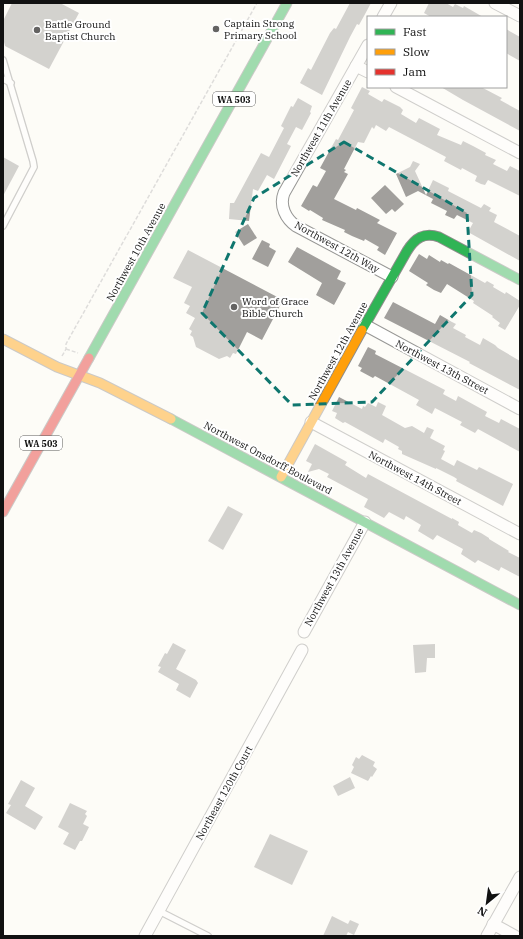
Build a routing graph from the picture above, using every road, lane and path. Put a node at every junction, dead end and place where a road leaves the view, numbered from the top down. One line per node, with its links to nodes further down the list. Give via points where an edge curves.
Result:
1 (257, 3): 21 (path, via 66,344)
2 (287, 3): 22 (street, Northwest 10th Avenue / WA 503)
3 (391, 3): 5 (street)
4 (495, 3): 6 (street)
5 (384, 16)
6 (520, 16)
7 (367, 47): 9 (street, Northwest 11th Avenue)
8 (3, 60): 12 (lane)
9 (356, 66): 10 (street); 15 (street, Northwest 11th Avenue, via 284,194 282,201)
10 (367, 72)
11 (3, 79): 12 (lane)
12 (10, 83): 16 (lane, via 34,167)
13 (398, 88): 14 (street)
14 (520, 153)
15 (285, 214): 17 (street, Northwest 12th Way, via 296,226)
16 (3, 226)
17 (392, 277): 18 (street, Northwest 12th Avenue, via 408,249 418,238 430,235 439,237); 19 (street, Northwest 12th Avenue)
18 (520, 280)
19 (365, 326): 23 (street, Northwest 13th Street); 24 (street, Northwest 12th Avenue)
20 (3, 338): 22 (street, Northwest Onsdorff Boulevard, via 57,367)
21 (66, 349)
22 (80, 375): 25 (street, Northwest Onsdorff Boulevard, via 126,396); 26 (street, Northwest 10th Avenue / WA 503)
23 (520, 409)
24 (311, 422): 25 (street, Northwest 12th Avenue); 28 (street, Northwest 14th Street)
25 (281, 477): 27 (street, Northwest Onsdorff Boulevard)
26 (3, 512)
27 (365, 522): 29 (street, Northwest Onsdorff Boulevard); 30 (street, Northwest 13th Avenue)
28 (520, 534)
29 (520, 605)
30 (304, 632)
31 (302, 650): 33 (street, Northeast 120th Court)
32 (520, 877): 34 (street)
33 (159, 911): 35 (street, Northeast 120th Court); 36 (lane)
34 (493, 924): 37 (street); 38 (street)
35 (145, 936)
36 (208, 936)
37 (486, 936)
38 (515, 936)

